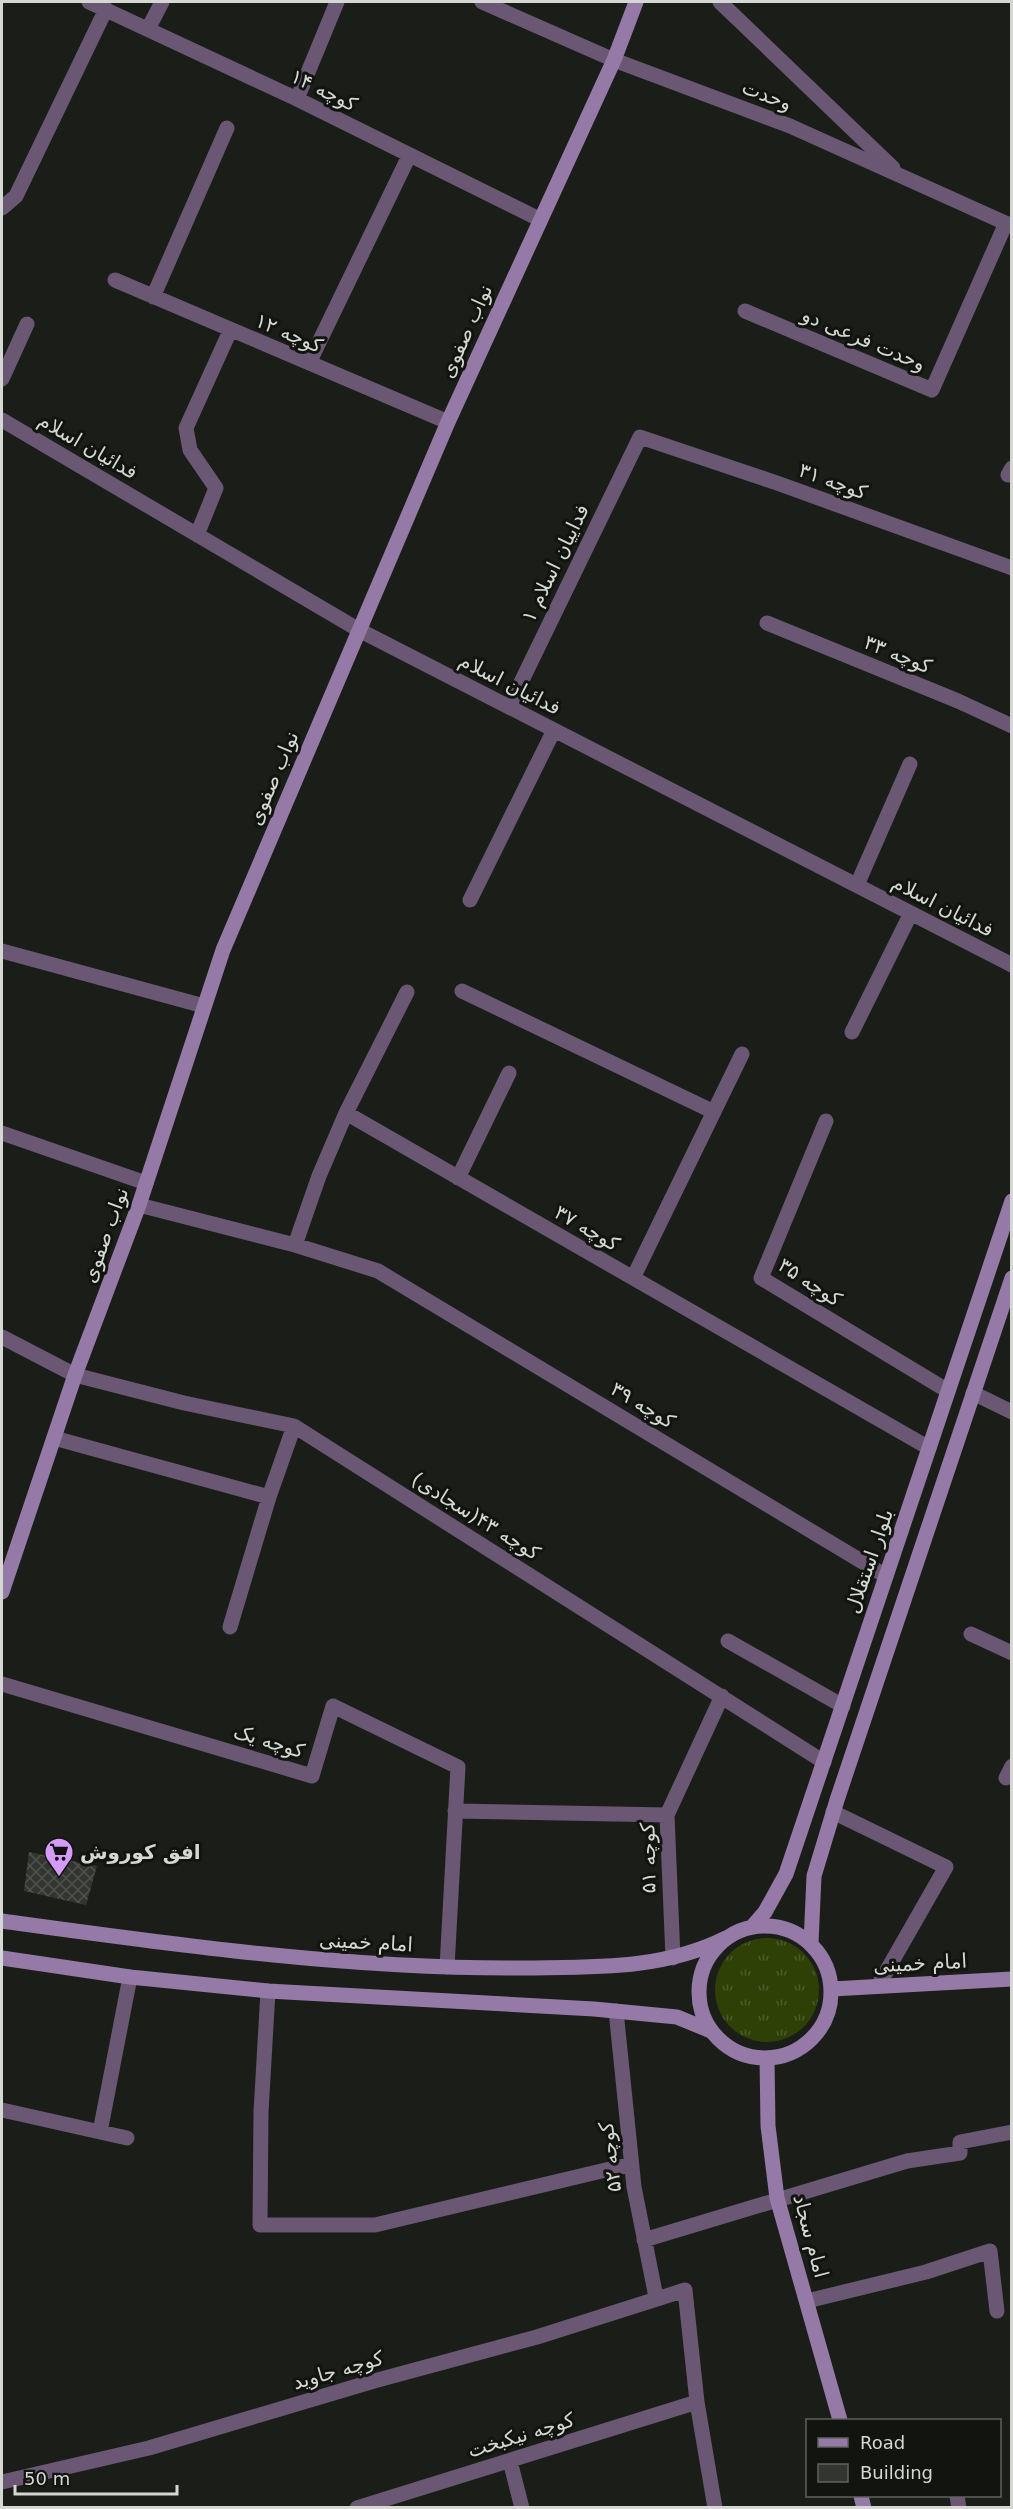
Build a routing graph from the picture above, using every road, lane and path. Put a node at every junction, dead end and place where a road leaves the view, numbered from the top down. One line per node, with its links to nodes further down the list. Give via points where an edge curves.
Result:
1 (89, 2): 7 (street, کوچه ۱۴)
2 (162, 2): 8 (street)
3 (337, 2): 10 (street)
4 (482, 2): 9 (street, وحدت)
5 (636, 2): 9 (main road, نواب صفوی)
6 (720, 2): 13 (street, وحدت)
7 (106, 9): 8 (street, کوچه ۱۴); 14 (street, via 16,196)
8 (148, 29): 10 (street, کوچه ۱۴)
9 (614, 60): 13 (street, وحدت, via 790,126); 15 (main road, نواب صفوی)
10 (297, 99): 12 (street, کوچه ۱۴)
11 (227, 128): 18 (street)
12 (410, 156): 15 (street, کوچه ۱۴); 22 (street)
13 (902, 177): 16 (street, وحدت)
14 (2, 208)
15 (539, 219): 25 (main road, نواب صفوی)
16 (1009, 225): 19 (street, وحدت فرعی دو, via 932,390)
17 (115, 280): 18 (street, کوچه ۱۲)
18 (153, 297): 21 (street, کوچه ۱۲)
19 (745, 311)
20 (27, 324): 23 (street)
21 (230, 331): 22 (street, کوچه ۱۲); 27 (street, via 186,429 190,450 216,488)
22 (309, 363): 25 (street, کوچه ۱۲)
23 (2, 379)
24 (2, 420): 27 (street, فدائیان اسلام)
25 (448, 422): 30 (main road, نواب صفوی)
26 (640, 437): 28 (street, کوچه ۳۱); 31 (street, فداییان اسلام ۱)
27 (197, 535): 30 (street, فدائیان اسلام)
28 (1011, 568)
29 (767, 623): 32 (street, کوچه ۳۳)
30 (359, 630): 31 (street, فدائیان اسلام); 42 (main road, نواب صفوی, via 222,950)
31 (509, 707): 33 (street, فدائیان اسلام)
32 (1011, 726)
33 (554, 730): 35 (street, فدائیان اسلام); 36 (street)
34 (910, 764): 35 (street)
35 (856, 885): 37 (street, فدائیان اسلام)
36 (470, 900)
37 (911, 913): 39 (street, فدائیان اسلام); 43 (street)
38 (2, 951): 42 (street)
39 (1011, 965)
40 (462, 991): 46 (street)
41 (407, 992): 47 (street)
42 (204, 1006): 51 (main road, نواب صفوی)
43 (852, 1032)
44 (742, 1054): 46 (street)
45 (509, 1073): 50 (street)
46 (714, 1112): 55 (street)
47 (346, 1113): 50 (street, کوچه ۳۷); 54 (street)
48 (826, 1121): 59 (street, کوچه ۳۵, via 760,1278)
49 (2, 1133): 51 (street)
50 (458, 1178): 55 (street, کوچه ۳۷)
51 (146, 1182): 53 (main road, نواب صفوی)
52 (1011, 1201): 59 (main road, بلوار استقلال)
53 (139, 1205): 54 (street, کوچه ۳۹); 58 (main road, نواب صفوی)
54 (295, 1245): 66 (street, کوچه ۳۹, via 378,1271)
55 (633, 1278): 64 (street, کوچه ۳۷)
56 (1011, 1278): 60 (main road)
57 (2, 1337): 58 (street, کوچه ۴۳(سجادی))
58 (75, 1375): 62 (street, کوچه ۴۳(سجادی)); 63 (main road, نواب صفوی)
59 (948, 1391): 64 (main road, بلوار استقلال)
60 (973, 1393): 61 (street); 77 (main road)
61 (1011, 1412)
62 (294, 1426): 65 (street); 73 (street, کوچه ۴۳(سجادی))
63 (54, 1438): 65 (street); 67 (main road, نواب صفوی)
64 (929, 1448): 66 (main road, بلوار استقلال)
65 (268, 1497): 68 (street)
66 (886, 1576): 74 (main road, بلوار استقلال)
67 (3, 1583)
68 (230, 1627)
69 (972, 1634): 71 (street)
70 (728, 1641): 74 (street)
71 (1011, 1653)
72 (2, 1684): 76 (street, کوچه یک, via 312,1776 333,1706 458,1767)
73 (722, 1696): 75 (street, کوچه ۴۳(سجادی)); 78 (street, کوچه ۵۱)
74 (843, 1706): 75 (main road, بلوار استقلال)
75 (824, 1761): 80 (main road, بلوار استقلال, via 786,1874)
76 (455, 1810): 78 (street); 85 (street)
77 (833, 1812): 82 (main road, via 814,1876); 88 (street, via 946,1867)
78 (666, 1815): 84 (street, کوچه ۵۱)
79 (2, 1921): 85 (main road, امام خمینی, via 274,1957)
80 (752, 1927): 81 (main road); 82 (main road, via 773,1925 794,1931)
81 (726, 1938): 84 (main road, امام خمینی); 92 (main road, via 702,1971 702,2012)
82 (811, 1943): 89 (main road, via 822,1956)
83 (2, 1958): 86 (main road)
84 (673, 1958): 85 (main road, امام خمینی, via 629,1967)
85 (447, 1967)
86 (130, 1977): 90 (main road); 95 (street)
87 (1011, 1979): 88 (main road, امام خمینی)
88 (878, 1986): 89 (main road, امام خمینی)
89 (832, 1989): 93 (main road, via 829,2010 820,2029 797,2049)
90 (268, 1991): 91 (main road); 98 (street, via 260,2225 375,2225)
91 (616, 2011): 92 (main road, via 677,2017); 98 (street, کوچه ۵۲)
92 (711, 2031): 93 (main road, via 726,2046 746,2055)
93 (768, 2058): 99 (main road, امام سجاد, via 768,2126)
94 (2, 2110): 95 (street)
95 (100, 2132): 97 (street)
96 (1011, 2133): 99 (street, via 960,2142 960,2153 907,2161)
97 (127, 2138)
98 (631, 2164): 100 (street, کوچه ۵۲)
99 (777, 2198): 100 (street); 102 (main road, امام سجاد)
100 (645, 2240): 101 (street, کوچه ۵۲)
101 (656, 2297): 104 (street, کوچه جاوید, via 685,2290); 107 (street, کوچه جاوید, via 537,2337 149,2448)
102 (807, 2301): 103 (street, via 926,2272 990,2251); 105 (main road, امام سجاد)
103 (997, 2311)
104 (697, 2402): 106 (street, کوچه نیکبخت); 110 (street)
105 (839, 2419)
106 (510, 2461): 108 (street, کوچه نیکبخت); 109 (street)
107 (2, 2482)
108 (357, 2508)
109 (522, 2508)
110 (715, 2508)

